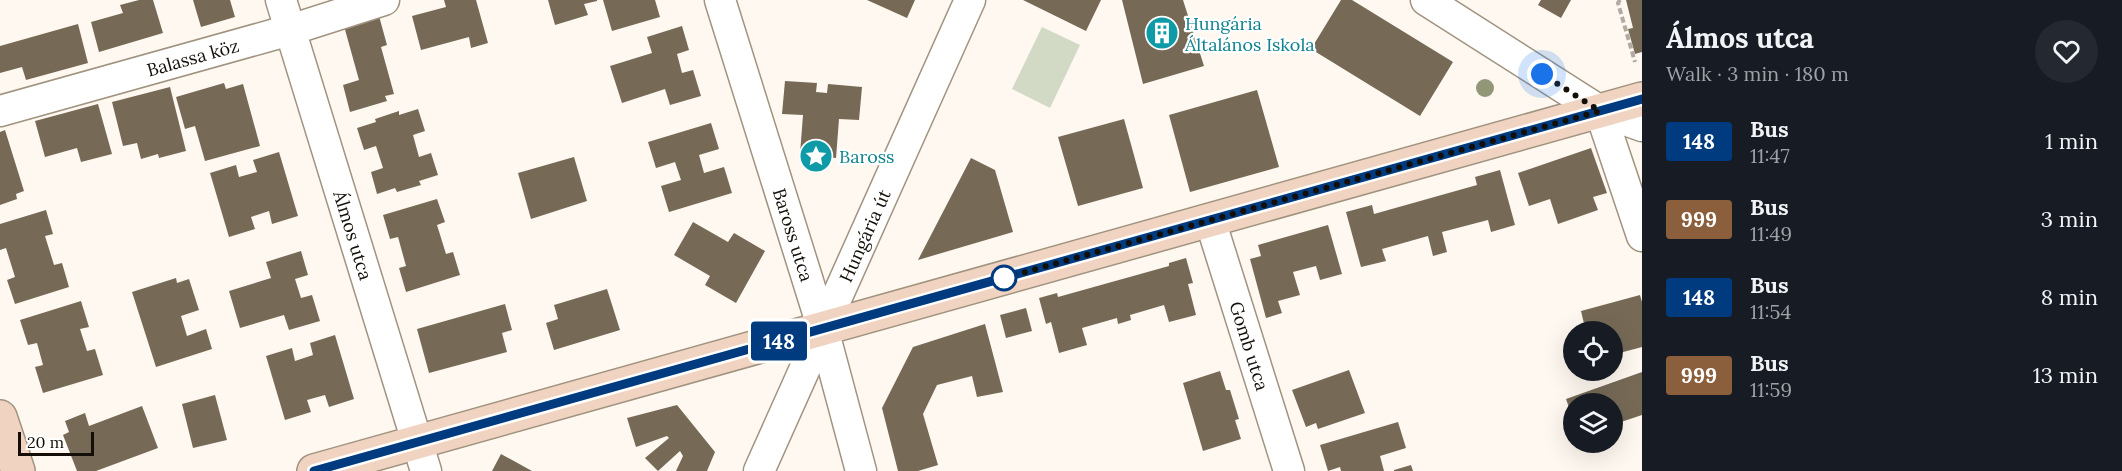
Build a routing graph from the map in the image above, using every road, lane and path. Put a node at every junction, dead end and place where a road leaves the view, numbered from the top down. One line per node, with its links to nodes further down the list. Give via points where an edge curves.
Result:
1 (281, 0): 7 (street, Álmos utca)
2 (384, 0): 7 (street, Balassa köz)
3 (720, 0): 15 (street, Baross utca)
4 (970, 0): 15 (street, Hungária út)
5 (1426, 0): 11 (street)
6 (1620, 0): 8 (path)
7 (290, 30): 10 (street, Balassa köz); 17 (street, Álmos utca)
8 (1635, 62)
9 (1642, 99): 11 (street)
10 (0, 111)
11 (1600, 111): 12 (street); 13 (street); 14 (street)
12 (1642, 126)
13 (1210, 220): 15 (street); 22 (street, Gomb utca)
14 (1642, 236)
15 (823, 328): 17 (street); 20 (street, Hungária út); 21 (street, Baross utca)
16 (0, 417): 18 (street)
17 (421, 457): 19 (street)
18 (18, 471)
19 (314, 471)
20 (759, 471)
21 (861, 471)
22 (1289, 471)

